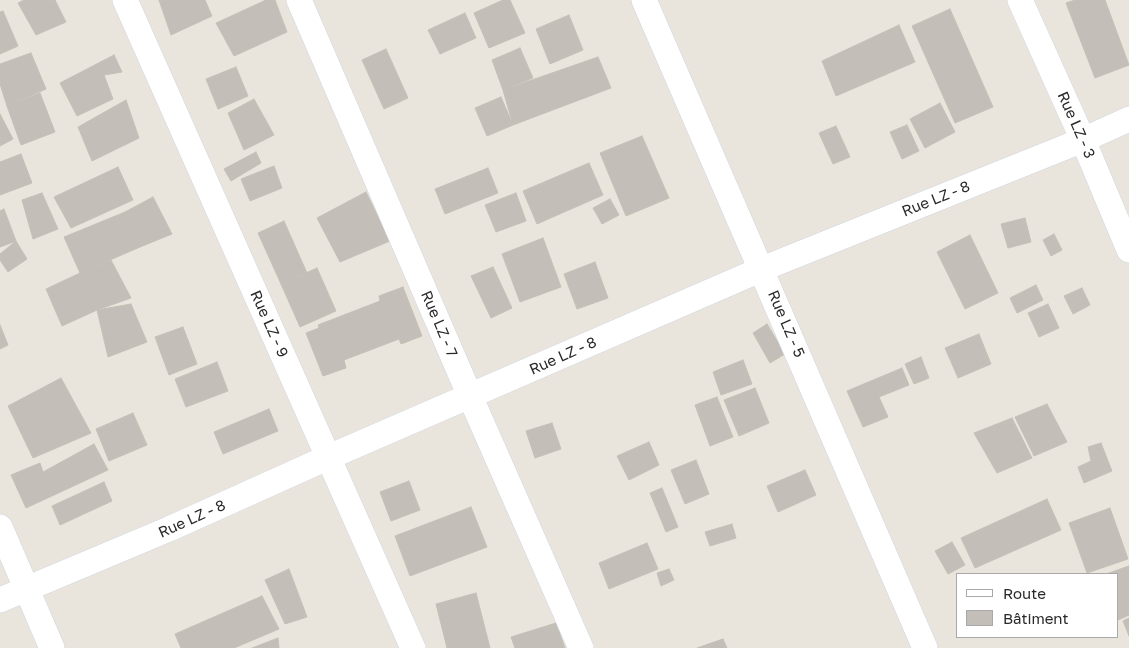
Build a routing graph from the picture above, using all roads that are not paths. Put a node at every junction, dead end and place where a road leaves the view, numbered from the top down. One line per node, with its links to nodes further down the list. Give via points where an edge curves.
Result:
1 (125, 0): 10 (street, Rue LZ - 9)
2 (299, 0): 9 (street, Rue LZ - 7)
3 (644, 0): 8 (street, Rue LZ - 5)
4 (1020, 0): 6 (street, Rue LZ - 3)
5 (1129, 119): 6 (street, Rue LZ - 8)
6 (1083, 140): 7 (street, Rue LZ - 3); 8 (street, Rue LZ - 8)
7 (1129, 250)
8 (762, 269): 9 (street, Rue LZ - 8); 17 (street, Rue LZ - 5)
9 (470, 396): 10 (street, Rue LZ - 8); 16 (street, Rue LZ - 7)
10 (329, 457): 12 (street, Rue LZ - 8); 15 (street, Rue LZ - 9)
11 (0, 528): 12 (street)
12 (25, 589): 13 (street, Rue LZ - 8); 14 (street)
13 (0, 600)
14 (52, 648)
15 (413, 648)
16 (581, 648)
17 (925, 648)

